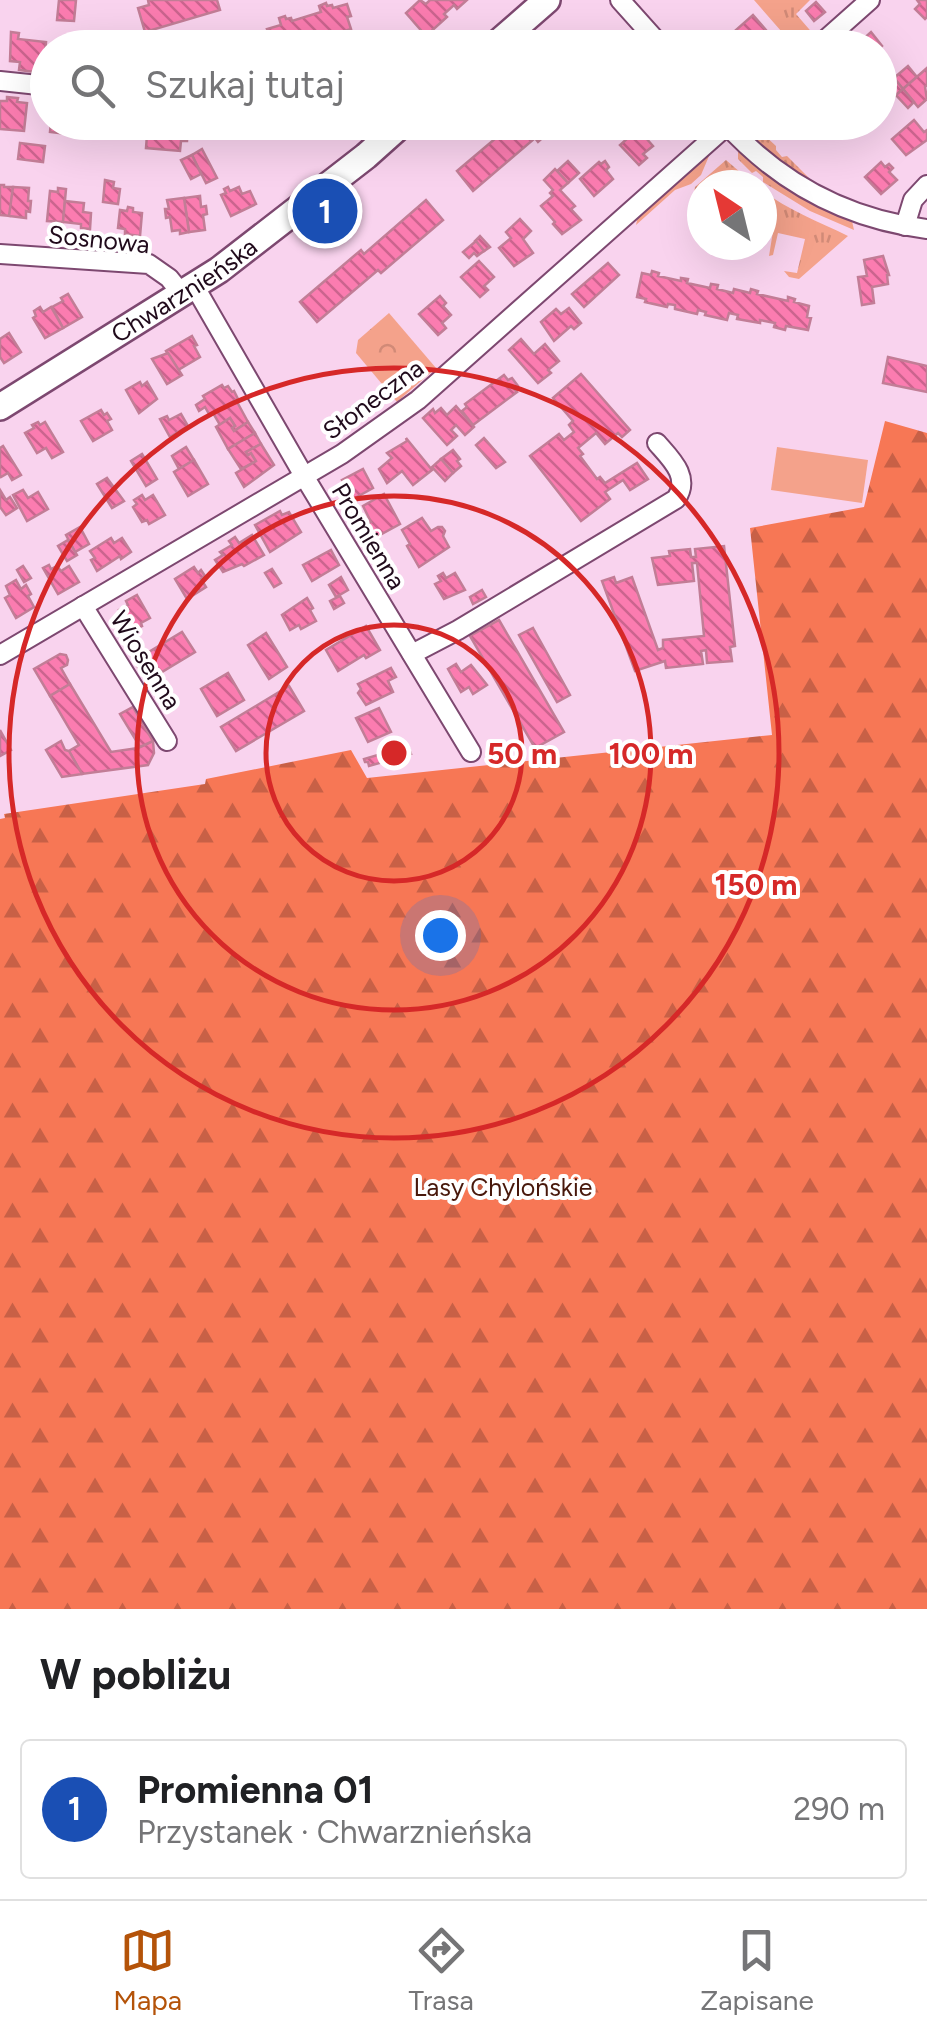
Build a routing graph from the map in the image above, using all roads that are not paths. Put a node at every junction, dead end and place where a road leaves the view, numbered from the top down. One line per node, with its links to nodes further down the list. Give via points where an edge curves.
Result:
1 (548, 0): 4 (main road)
2 (620, 0): 5 (street)
3 (870, 0): 6 (street)
4 (513, 30)
5 (648, 30)
6 (836, 30)
7 (0, 81): 8 (street)
8 (30, 84)
9 (382, 140): 16 (main road, Chwarznieńska)
10 (709, 140): 19 (street, Słoneczna, via 418,400)
11 (743, 140): 13 (street, via 812,195)
12 (927, 185): 13 (street, via 912,200)
13 (905, 226): 14 (street)
14 (927, 230)
15 (0, 254): 16 (street, Sosnowa, via 149,264)
16 (188, 290): 17 (main road, Chwarznieńska); 19 (street, Promienna)
17 (0, 406)
18 (657, 443): 22 (street, via 677,468 682,493)
19 (304, 476): 20 (street, Słoneczna); 22 (street, Promienna)
20 (83, 606): 21 (street, Słoneczna); 23 (street, Wiosenna)
21 (0, 654)
22 (412, 654): 24 (street, Promienna)
23 (167, 742)
24 (470, 752)

